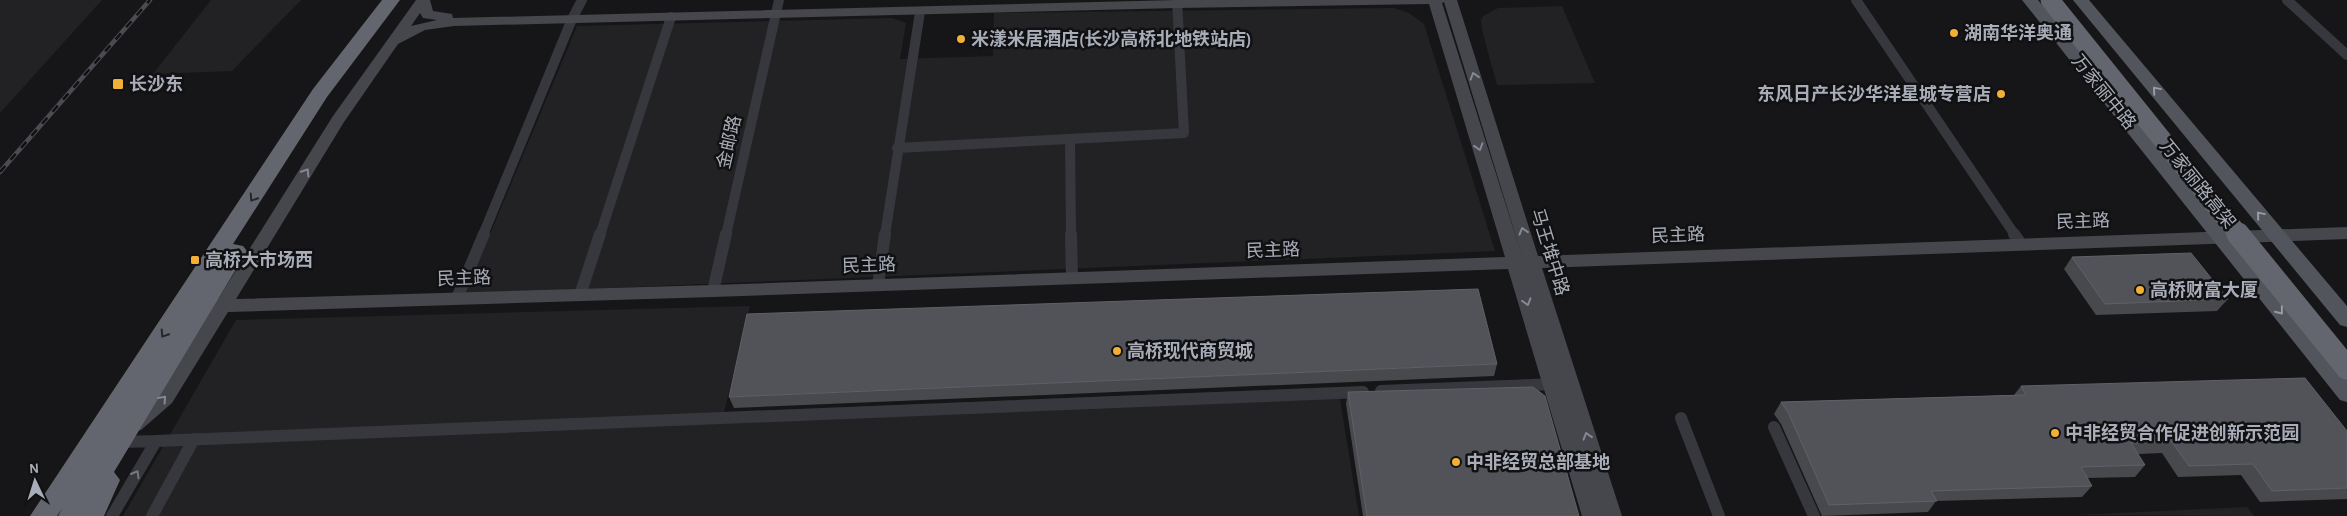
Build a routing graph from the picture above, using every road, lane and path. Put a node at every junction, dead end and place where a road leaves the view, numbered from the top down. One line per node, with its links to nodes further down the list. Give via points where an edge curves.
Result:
1 (391, 0): 48 (highway, one-way to 48, via 320,93)
2 (416, 0): 17 (street, via 428,15 453,18); 19 (street); 35 (highway, via 336,93)
3 (582, 0): 17 (street)
4 (1059, 0): 15 (street)
5 (1434, 0): 6 (street); 14 (street); 28 (street, 马王堆中路, one-way to 28)
6 (1439, 0)
7 (1450, 0): 29 (street, 马王堆中路, one-way to 7)
8 (1856, 0): 27 (street)
9 (2030, 0): 25 (main road, 万家丽中路)
10 (2050, 0): 38 (highway, 万家丽路高架, bridge)
11 (2062, 0): 37 (highway, 万家丽路高架)
12 (2081, 0): 24 (main road, one-way to 12)
13 (2288, 0): 20 (street)
14 (1177, 2): 15 (street); 21 (street, via 1184,133)
15 (923, 5): 16 (street); 22 (street)
16 (777, 8): 17 (street); 18 (street); 32 (street, 金邮路)
17 (573, 16): 18 (street); 19 (street, via 422,26); 34 (street)
18 (671, 17): 33 (street)
19 (392, 42): 35 (street, one-way to 19)
20 (2347, 55)
21 (1070, 139): 22 (street); 30 (street)
22 (897, 148): 31 (street)
23 (2347, 233): 24 (street, 民主路)
24 (2280, 239): 25 (street, 民主路); 26 (street, 民主路); 36 (main road)
25 (2224, 240): 27 (street, 民主路); 29 (street, 民主路); 41 (main road, 万家丽中路, one-way to 41)
26 (2347, 240)
27 (2020, 244): 29 (street, 民主路)
28 (1516, 265): 29 (street, 民主路); 30 (street, 民主路); 35 (street, 民主路); 40 (street, 马王堆中路, one-way to 40)
29 (1533, 265): 39 (street, 马王堆中路)
30 (1072, 278): 31 (street, 民主路)
31 (878, 285): 32 (street, 民主路)
32 (713, 291): 33 (street, 民主路)
33 (580, 295): 34 (street, 民主路)
34 (457, 298): 35 (street, 民主路)
35 (214, 308): 44 (highway, one-way to 35)
36 (2347, 320)
37 (2347, 350)
38 (2347, 368)
39 (1571, 384): 40 (street); 54 (street, 马王堆中路, one-way to 39)
40 (1552, 385): 45 (street); 53 (street, 马王堆中路)
41 (2347, 394)
42 (1681, 418): 55 (street)
43 (1774, 427): 56 (street)
44 (124, 436): 46 (street); 47 (highway)
45 (194, 438): 46 (street); 52 (street)
46 (156, 441): 51 (street, one-way to 46)
47 (102, 480): 49 (highway); 50 (highway)
48 (43, 516)
49 (71, 516)
50 (91, 516)
51 (112, 516)
52 (152, 516)
53 (1592, 516)
54 (1612, 516)
55 (1719, 516)
56 (1814, 516)

